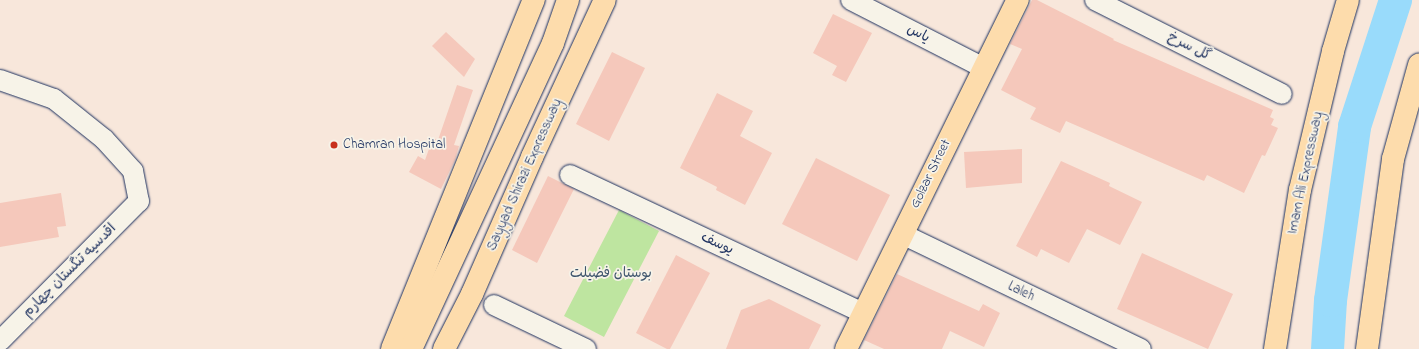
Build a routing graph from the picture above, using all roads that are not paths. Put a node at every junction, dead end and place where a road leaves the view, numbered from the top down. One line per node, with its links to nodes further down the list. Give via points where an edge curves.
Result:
1 (534, 0): 17 (main road)
2 (568, 0): 18 (main road, Sayyad Shirazi Expressway, via 553,43)
3 (851, 0): 9 (street, یاس)
4 (1018, 0): 9 (main road, Golzar Street)
5 (1095, 0): 11 (street, گل سرخ)
6 (1348, 0): 23 (main road, Imam Ali Expressway, via 1333,51 1300,190)
7 (605, 4): 19 (main road, Sayyad Shirazi Expressway, via 532,157 472,294)
8 (1419, 65): 24 (main road, via 1393,159)
9 (984, 68): 13 (main road, Golzar Street)
10 (0, 80): 16 (street, اقدسیه تنگستان چهارم, via 54,99 104,139 133,171 139,201)
11 (1282, 94)
12 (570, 175): 15 (street, یوسف)
13 (902, 234): 15 (main road, Golzar Street); 22 (street, Laleh)
14 (494, 305): 20 (street)
15 (863, 313): 21 (main road, Golzar Street)
16 (0, 341)
17 (392, 349)
18 (411, 349)
19 (444, 349)
20 (586, 349)
21 (846, 349)
22 (1141, 349)
23 (1275, 349)
24 (1367, 349)

